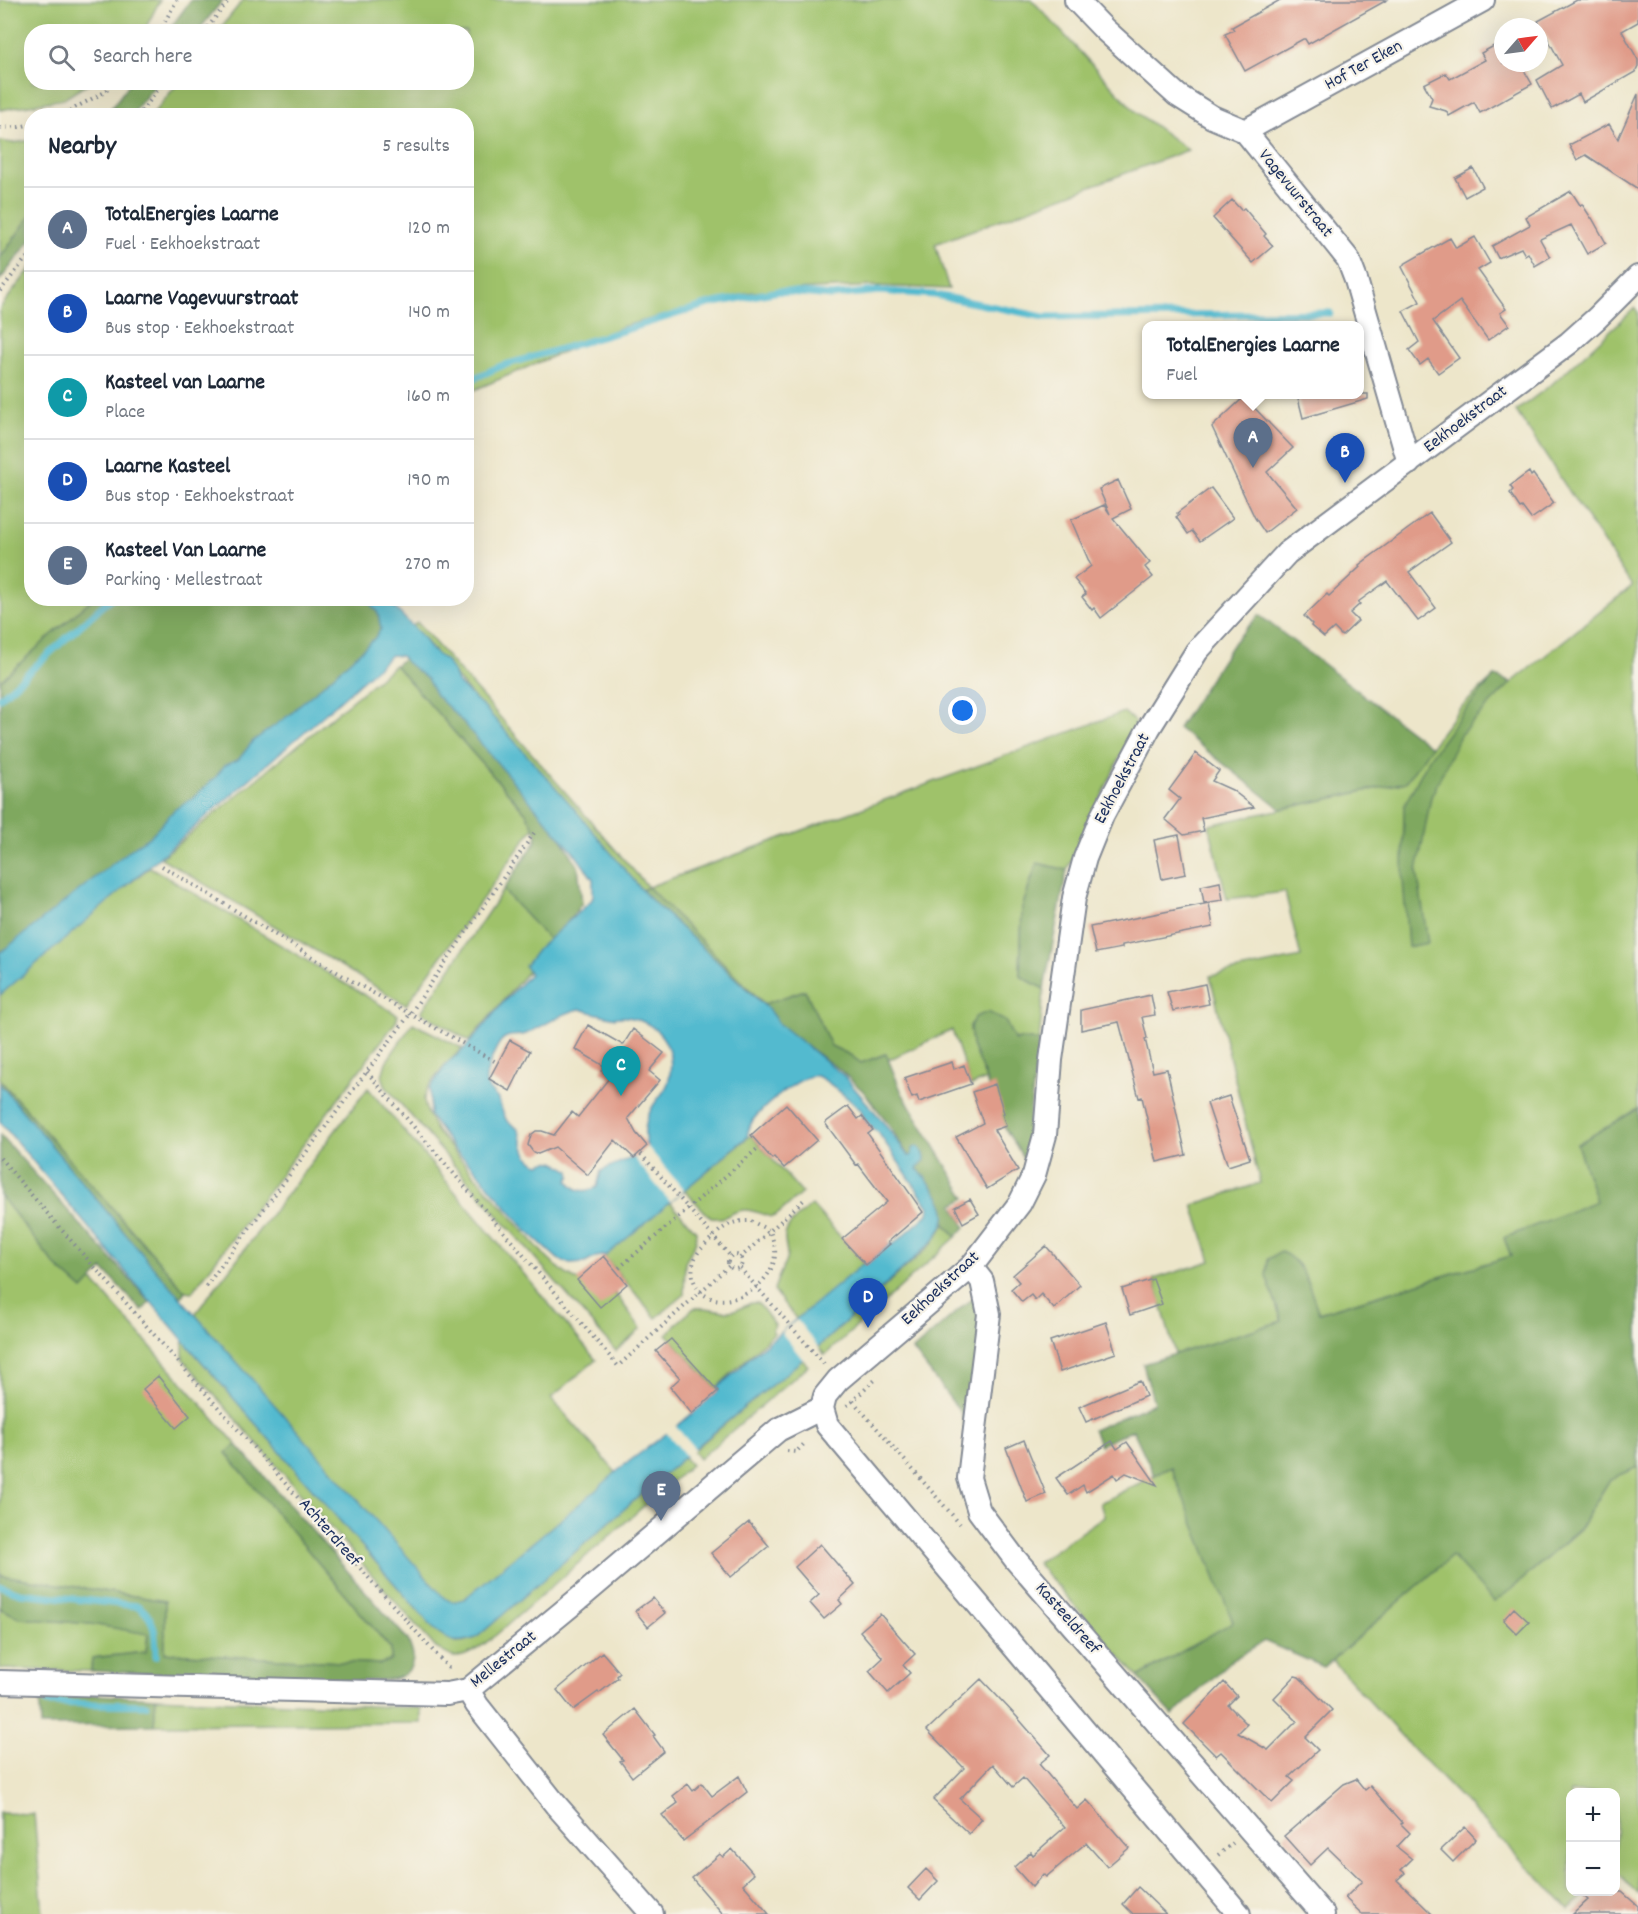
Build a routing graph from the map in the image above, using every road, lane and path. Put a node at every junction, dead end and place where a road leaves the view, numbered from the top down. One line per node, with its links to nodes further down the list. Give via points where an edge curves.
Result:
1 (177, 0): 5 (path)
2 (229, 0): 6 (path)
3 (1076, 0): 13 (street, Vagevuurstraat, via 1177,96)
4 (1483, 0): 13 (street, Hof Ter Eken)
5 (164, 24)
6 (210, 24)
7 (107, 90): 9 (path)
8 (158, 90): 10 (path)
9 (74, 108)
10 (144, 108)
11 (24, 126): 12 (path)
12 (0, 128)
13 (1245, 131): 17 (street, Vagevuurstraat, via 1348,260)
14 (24, 261): 16 (path)
15 (1638, 277): 17 (street, Eekhoekstraat, via 1569,343)
16 (0, 291)
17 (1409, 463): 33 (street, Eekhoekstraat, via 1287,553 1197,651 1149,728 1102,816 1074,898 1051,1060 1045,1135 1034,1175 1020,1203)
18 (534, 833): 20 (path)
19 (162, 866): 20 (path)
20 (410, 1014): 21 (path); 22 (path)
21 (496, 1062)
22 (367, 1072): 36 (path); 38 (path, via 618,1366)
23 (756, 1149): 27 (path)
24 (641, 1154): 27 (path)
25 (0, 1158): 42 (path, Achterdreef)
26 (806, 1198): 28 (path)
27 (689, 1207): 29 (path); 34 (path)
28 (770, 1232): 29 (path, via 751,1221 732,1223); 31 (path); 37 (path, via 776,1253 771,1272)
29 (713, 1236): 30 (path); 38 (path, via 697,1253 692,1267 692,1277)
30 (731, 1257): 31 (path); 32 (path)
31 (740, 1258): 35 (path)
32 (729, 1266): 35 (path); 38 (path)
33 (971, 1267): 39 (street, Eekhoekstraat); 43 (street, Kasteeldreef, via 982,1281 989,1314 969,1478 979,1511 1014,1559)
34 (619, 1268)
35 (740, 1268): 37 (path)
36 (206, 1286)
37 (755, 1287): 38 (path, via 731,1299 711,1298); 39 (path)
38 (700, 1292)
39 (838, 1380): 40 (street, Eekhoekstraat, via 825,1396)
40 (822, 1408): 42 (street, Mellestraat, via 778,1430); 44 (street, via 827,1425)
41 (0, 1682): 42 (street, Mellestraat, via 447,1694)
42 (468, 1690): 45 (street, via 556,1805)
43 (1248, 1827): 44 (path); 47 (street, Kasteeldreef)
44 (1201, 1870): 46 (street)
45 (652, 1914)
46 (1239, 1914)
47 (1323, 1914)

